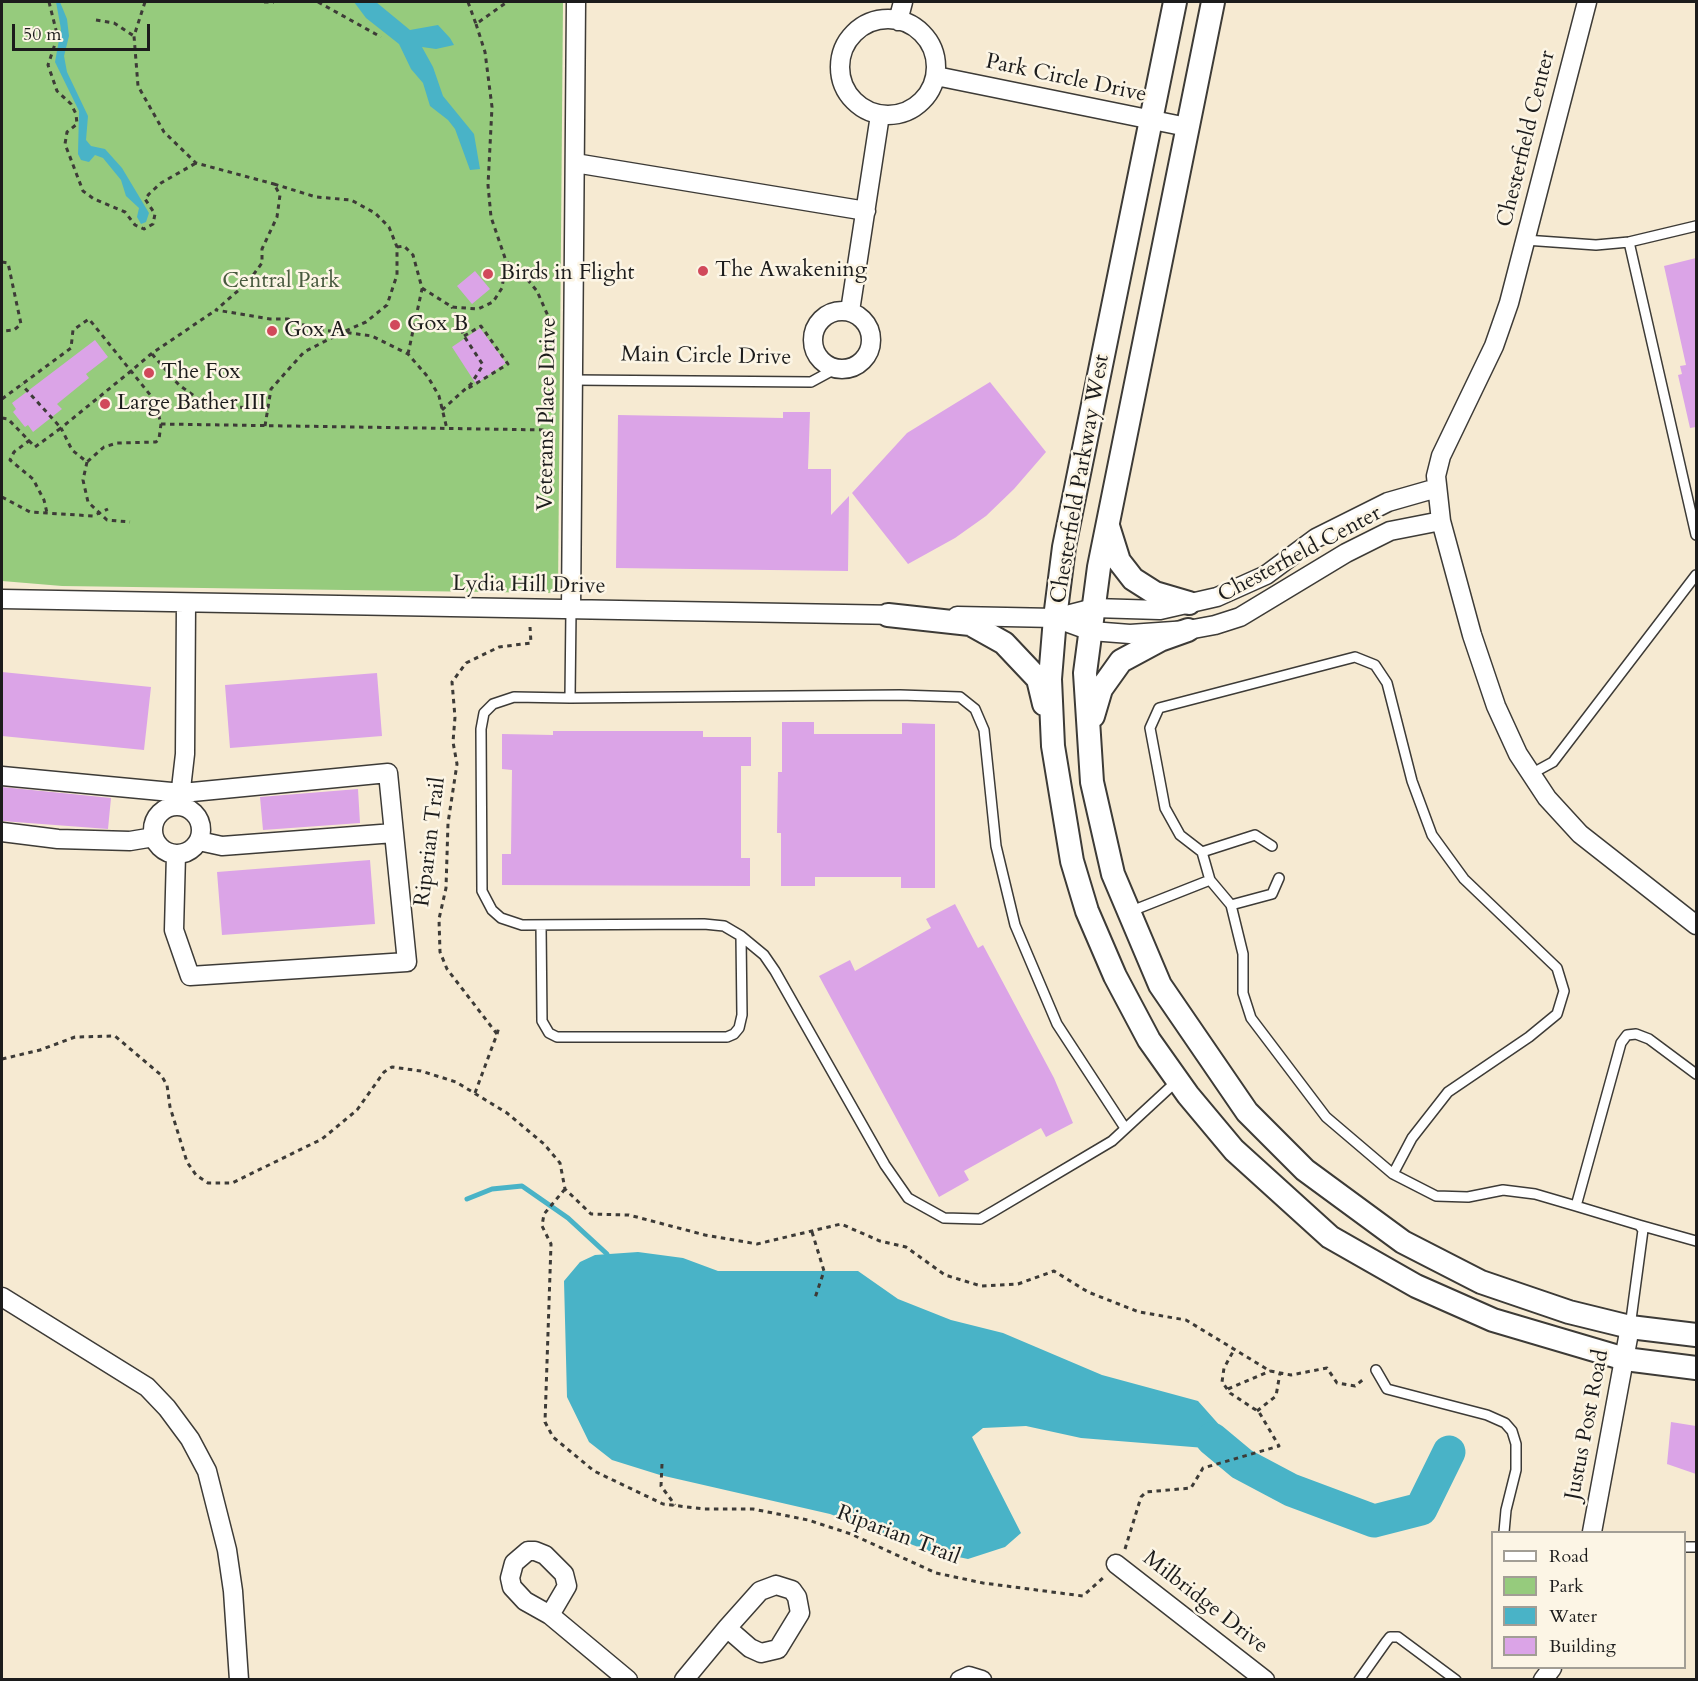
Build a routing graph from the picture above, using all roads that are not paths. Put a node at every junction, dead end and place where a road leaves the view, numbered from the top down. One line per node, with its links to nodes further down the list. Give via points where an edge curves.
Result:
1 (576, 2): 11 (street, Veterans Place Drive)
2 (903, 2): 6 (street)
3 (1175, 2): 9 (street, Chesterfield Parkway West)
4 (1213, 2): 10 (street, Chesterfield Parkway West)
5 (1587, 2): 14 (street, Chesterfield Center)
6 (898, 21): 7 (street, via 921,32 931,45); 8 (street, via 875,21 861,27 842,54 839,70 851,99 864,110)
7 (936, 76): 8 (street, via 926,97 909,111); 9 (street, Park Circle Drive)
8 (880, 115): 12 (street)
9 (1151, 121): 10 (street, Park Circle Drive); 30 (street, Chesterfield Parkway West, via 1064,547)
10 (1186, 127): 21 (street, Chesterfield Parkway West)
11 (574, 163): 12 (street); 18 (street, Veterans Place Drive)
12 (866, 211): 16 (street)
13 (1696, 226): 15 (lane)
14 (1525, 240): 15 (lane, via 1590,246); 19 (street, Chesterfield Center, via 1494,346 1441,456)
15 (1629, 242): 22 (lane)
16 (849, 311): 17 (street, Main Circle Drive, via 827,315 813,333 817,355); 17 (street, Main Circle Drive, via 868,325 871,347 858,365)
17 (835, 369): 18 (lane, Main Circle Drive, via 811,382)
18 (573, 380): 28 (street, Veterans Place Drive)
19 (1437, 488): 20 (street, Chesterfield Center); 25 (street, Chesterfield Center, via 1388,502 1316,538 1266,575 1217,597)
20 (1441, 521): 31 (street, Chesterfield Center, via 1390,531 1240,617); 36 (street, Chesterfield Center, via 1496,706)
21 (1108, 525): 25 (street, via 1119,561 1133,579 1155,593); 27 (street, Chesterfield Parkway West)
22 (1696, 535)
23 (1696, 575): 36 (lane, via 1553,762)
24 (2, 599): 26 (street, Lydia Hill Drive)
25 (1189, 603): 27 (street, Chesterfield Center, via 1160,610)
26 (186, 604): 28 (street, Lydia Hill Drive); 38 (street, via 185,754)
27 (1094, 608): 30 (street, Chesterfield Center); 32 (street, Chesterfield Parkway West)
28 (571, 610): 29 (street, Lydia Hill Drive); 33 (lane)
29 (888, 615): 30 (street, Lydia Hill Drive); 35 (street, via 970,624 1004,643 1038,679)
30 (1055, 618): 32 (street, Chesterfield Center); 35 (street, Chesterfield Parkway West, via 1050,679)
31 (1188, 630): 32 (street, Chesterfield Center, via 1130,634); 34 (street, via 1121,661 1101,689)
32 (1091, 631): 34 (street, Chesterfield Parkway West, via 1085,673)
33 (570, 698): 50 (lane, via 514,697 493,704 484,713 481,729 482,891 501,918 522,925); 55 (lane, via 960,697 975,709 984,730 996,846 1015,925 1057,1024)
34 (1087, 734): 49 (street, Chesterfield Parkway West, via 1092,782 1113,874)
35 (1053, 741): 54 (street, Chesterfield Parkway West, via 1072,861 1087,911 1149,1040)
36 (1531, 774): 51 (street, Chesterfield Center, via 1580,834)
37 (2, 776): 38 (street)
38 (180, 799): 40 (street, via 388,773); 41 (street, via 158,815 153,825); 42 (street, via 198,818)
39 (2, 832): 41 (street, via 120,841)
40 (393, 833): 42 (street, via 222,846); 45 (street, via 407,962 190,976 174,930)
41 (154, 837): 45 (street, via 162,849)
42 (199, 841): 45 (street, via 189,851)
43 (1272, 846): 44 (lane, via 1255,835)
44 (1202, 852): 47 (lane); 56 (lane, via 1180,835 1165,808 1150,728 1159,708 1356,657 1375,665 1388,683 1412,781 1432,834 1464,879 1557,968 1564,992 1557,1014 1448,1092 1412,1138)
45 (176, 854)
46 (1279, 878): 48 (lane, via 1272,894)
47 (1210, 880): 48 (lane); 49 (lane)
48 (1231, 905): 56 (lane, via 1243,954 1244,993 1251,1018 1326,1116)
49 (1129, 912): 61 (street, Chesterfield Parkway West, via 1160,985 1193,1035 1247,1112 1305,1170 1403,1242 1481,1282 1569,1312)
50 (541, 925): 52 (lane, via 704,924 724,926); 52 (lane, via 542,1021 549,1033 557,1036 734,1034 742,1015)
51 (1696, 925)
52 (741, 936): 55 (lane, via 764,955 775,971 885,1165 908,1198 944,1218 980,1219 1112,1141)
53 (1696, 1074): 57 (lane, via 1649,1039 1627,1035 1621,1043)
54 (1178, 1080): 55 (lane); 63 (street, Chesterfield Parkway West, via 1234,1150 1330,1237 1453,1305)
55 (1125, 1128)
56 (1393, 1174): 57 (lane, via 1437,1196 1468,1197 1503,1190)
57 (1576, 1206): 58 (lane)
58 (1639, 1225): 59 (lane); 61 (lane, via 1643,1230)
59 (1696, 1241)
60 (2, 1297): 71 (street, via 147,1387 190,1439 207,1472 227,1550)
61 (1630, 1327): 62 (street, Chesterfield Parkway West); 63 (street, Justus Post Road)
62 (1696, 1335)
63 (1625, 1359): 64 (street, Chesterfield Parkway West); 67 (street, Justus Post Road)
64 (1696, 1368)
65 (1376, 1370): 66 (lane, via 1388,1389 1506,1423 1516,1444 1516,1470)
66 (1504, 1531)
67 (1592, 1531)
68 (1116, 1564): 76 (street, Milbridge Drive)
69 (550, 1615): 72 (street)
70 (727, 1628): 73 (street)
71 (238, 1680)
72 (628, 1680)
73 (684, 1680)
74 (960, 1680): 75 (street, via 974,1676)
75 (982, 1680)
76 (1265, 1680)
77 (1359, 1680): 78 (lane, via 1390,1637 1398,1637)
78 (1456, 1680)

